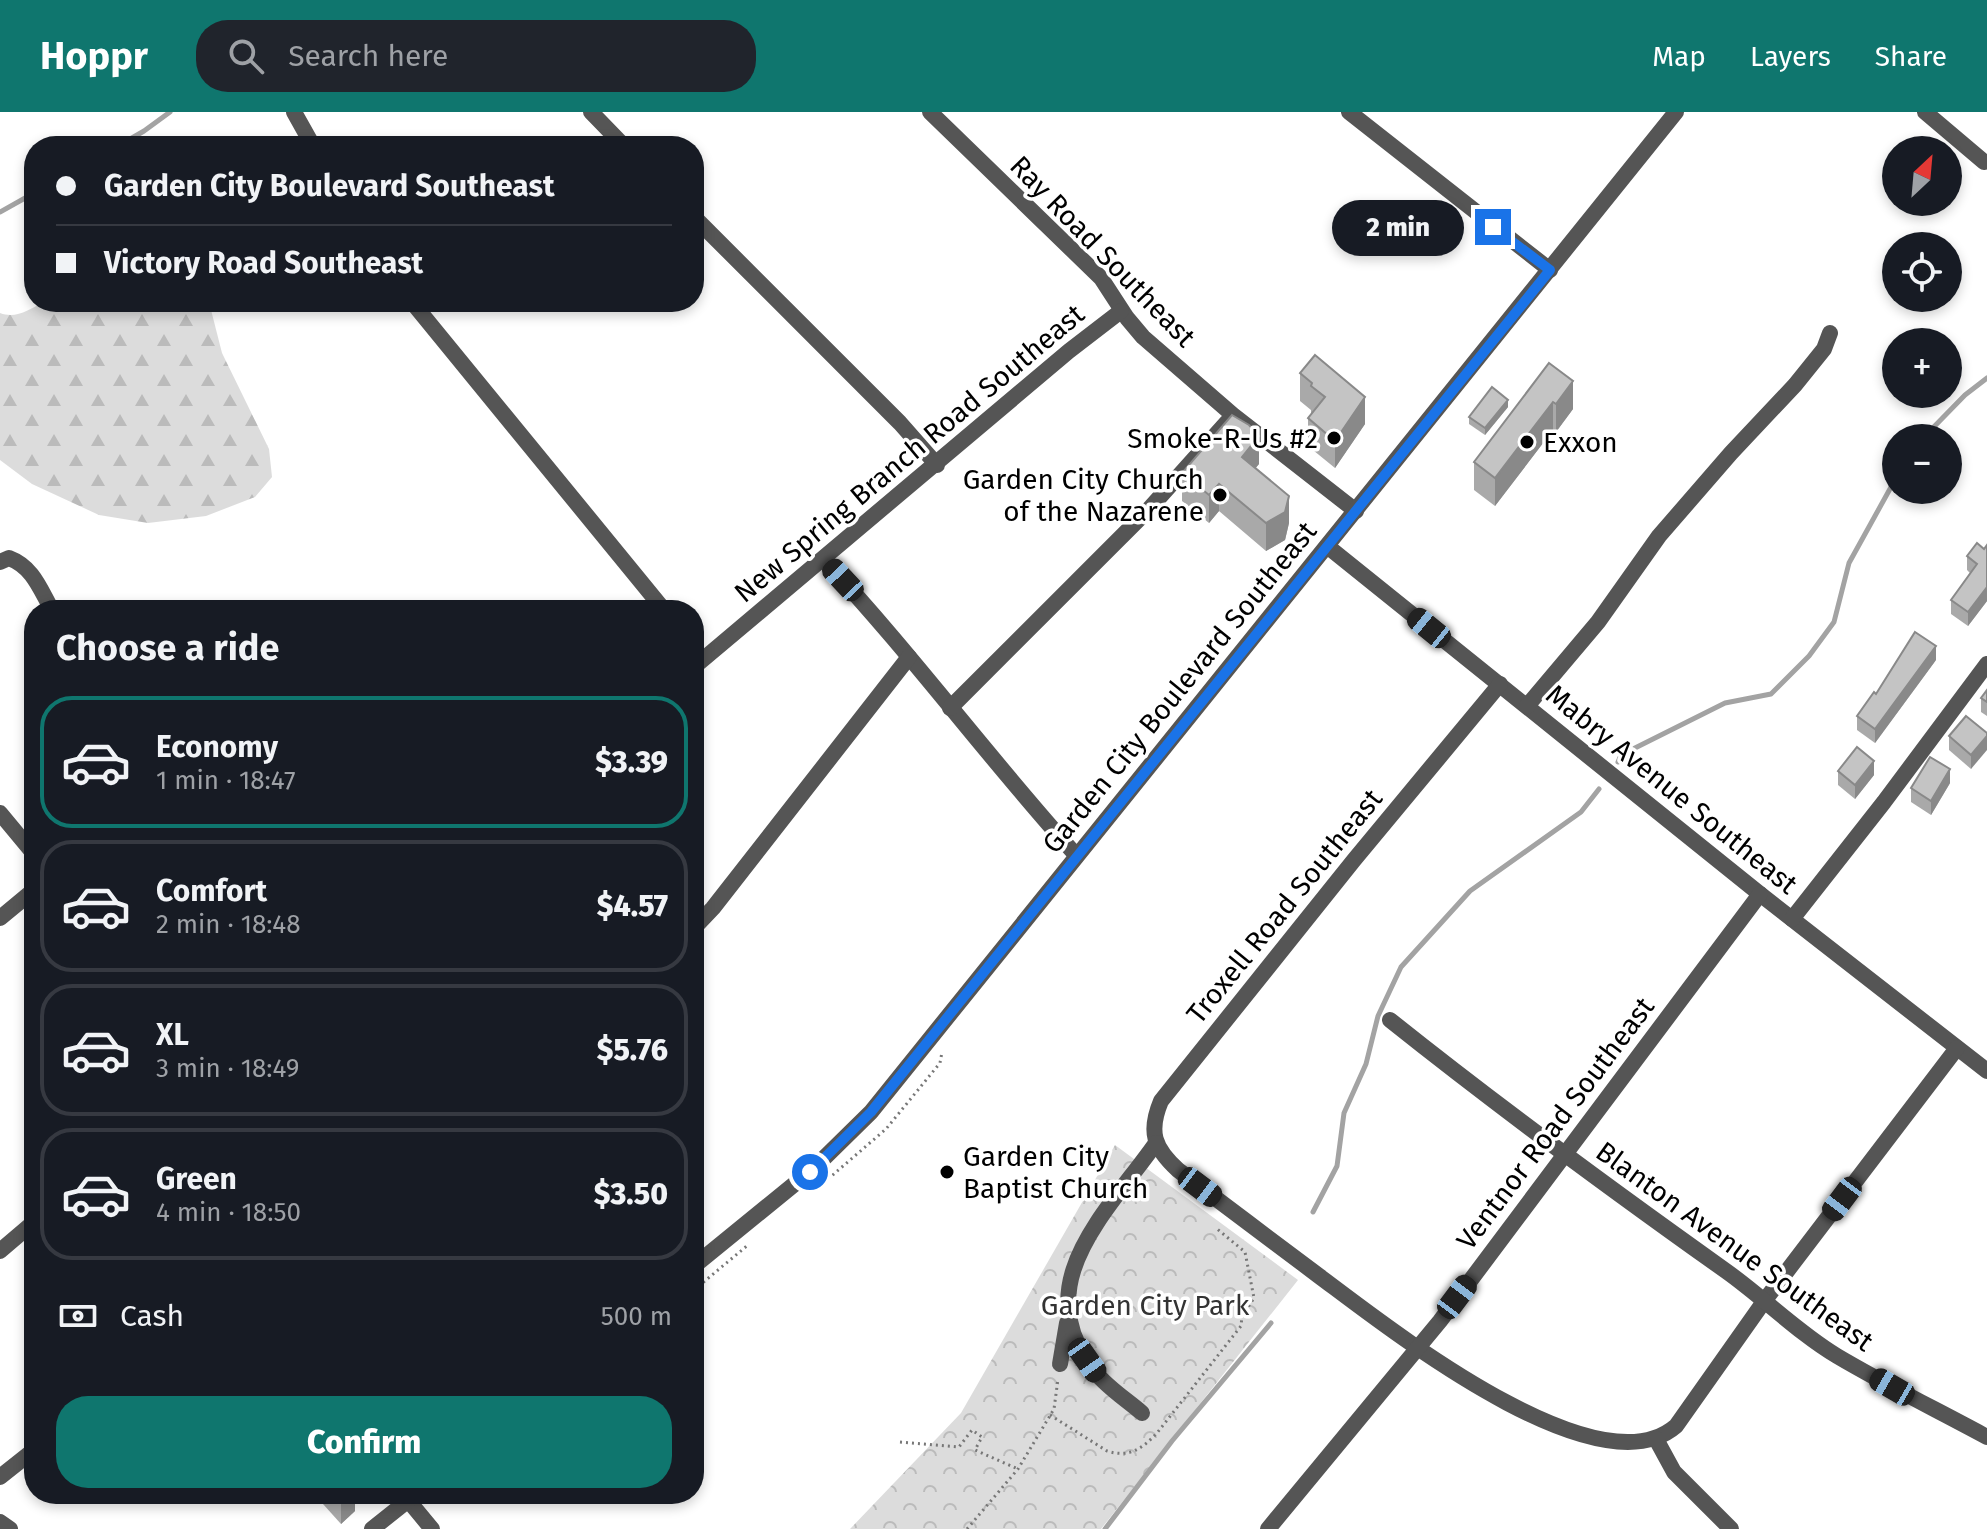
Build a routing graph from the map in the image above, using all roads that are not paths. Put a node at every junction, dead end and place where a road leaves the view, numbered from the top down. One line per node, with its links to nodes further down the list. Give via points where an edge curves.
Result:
1 (294, 112): 7 (street)
2 (591, 112): 8 (street)
3 (930, 112): 12 (street, Ray Road Southeast, via 1101,278)
4 (1349, 112): 11 (street)
5 (1676, 112): 11 (street, Garden City Boulevard Southeast)
6 (1925, 112): 9 (street)
7 (307, 136)
8 (614, 136)
9 (1984, 162)
10 (704, 227): 16 (street)
11 (1550, 270): 17 (street, Garden City Boulevard Southeast)
12 (1121, 311): 15 (street, Ray Road Southeast, via 1143,337); 16 (street, New Spring Branch Road Southeast)
13 (420, 312): 22 (street)
14 (1830, 333): 27 (street, via 1795,385 1659,536 1598,622)
15 (1233, 415): 17 (street, Ray Road Southeast); 28 (street, via 1149,509)
16 (937, 465): 19 (street, New Spring Branch Road Southeast)
17 (1356, 511): 18 (street, Garden City Boulevard Southeast)
18 (1327, 546): 26 (street, Mabry Avenue Southeast); 31 (street, Garden City Boulevard Southeast)
19 (823, 559): 23 (street, New Spring Branch Road Southeast); 24 (street)
20 (2, 561): 21 (street, via 20,561 28,568)
21 (46, 600)
22 (656, 600)
23 (704, 653)
24 (909, 657): 28 (street); 34 (street)
25 (1987, 664): 36 (street)
26 (1500, 684): 27 (street, Mabry Avenue Southeast); 40 (street, Troxell Road Southeast, via 1161,1101)
27 (1527, 706): 32 (street, Mabry Avenue Southeast)
28 (950, 708): 31 (street)
29 (0, 813): 30 (street)
30 (24, 842)
31 (1076, 855): 44 (street, Garden City Boulevard Southeast, via 871,1112 813,1169)
32 (1760, 894): 36 (street, Mabry Avenue Southeast); 41 (street, Ventnor Road Southeast)
33 (24, 898): 35 (street)
34 (704, 917)
35 (0, 918)
36 (1792, 919): 38 (street, Mabry Avenue Southeast)
37 (1390, 1020): 41 (street, Blanton Avenue Southeast)
38 (1957, 1048): 39 (street, Mabry Avenue Southeast); 45 (street)
39 (1987, 1071)
40 (1156, 1143): 46 (street, via 1088,1235 1073,1268); 47 (street, via 1178,1170)
41 (1563, 1155): 45 (street, Blanton Avenue Southeast); 47 (street, Ventnor Road Southeast)
42 (24, 1231): 43 (street)
43 (0, 1251)
44 (704, 1258)
45 (1765, 1300): 50 (street, Blanton Avenue Southeast, via 1835,1355); 51 (street, via 1676,1426)
46 (1068, 1322): 48 (street); 49 (street, via 1097,1375)
47 (1417, 1349): 51 (street, via 1546,1421 1597,1438); 60 (street, Ventnor Road Southeast)
48 (1060, 1364)
49 (1142, 1413)
50 (1987, 1437)
51 (1656, 1439): 61 (street, via 1674,1472)
52 (24, 1458): 53 (street)
53 (0, 1477)
54 (403, 1504): 58 (street)
55 (416, 1504): 59 (street)
56 (0, 1522): 57 (street)
57 (10, 1529)
58 (372, 1529)
59 (432, 1529)
60 (1268, 1529)
61 (1731, 1529)

